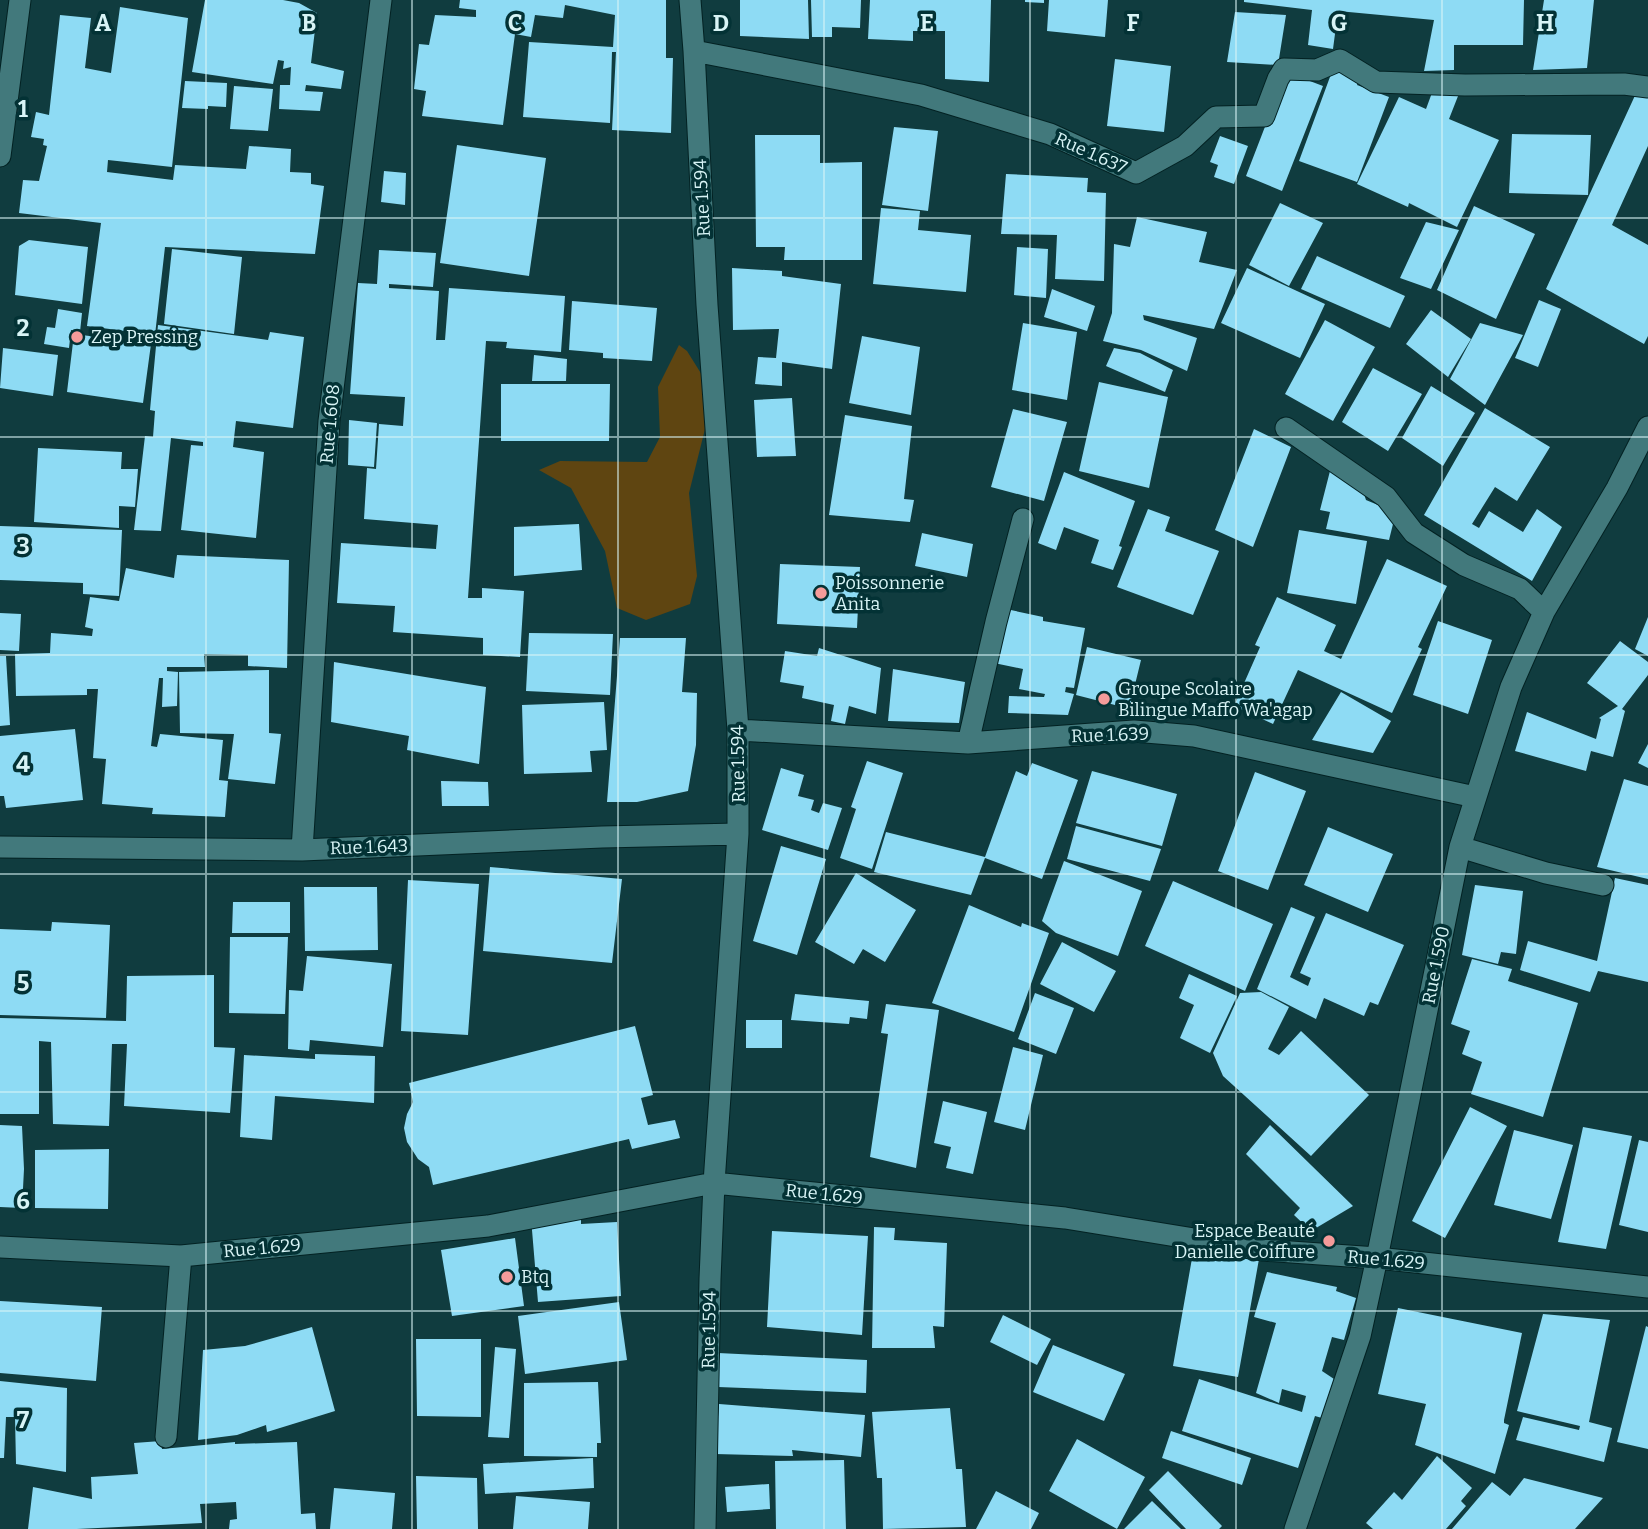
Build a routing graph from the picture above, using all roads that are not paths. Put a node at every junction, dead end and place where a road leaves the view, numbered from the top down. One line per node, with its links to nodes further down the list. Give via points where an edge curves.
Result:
1 (20, 0): 6 (street)
2 (381, 0): 18 (street, Rue 1.608, via 329,421)
3 (690, 0): 4 (street, Rue 1.594)
4 (694, 51): 5 (street, Rue 1.637, via 921,95 1050,134 1136,173 1185,146 1216,117 1264,116 1284,69 1317,70 1340,60 1376,82); 12 (street, Rue 1.594)
5 (1648, 87)
6 (4, 89): 7 (street)
7 (0, 156)
8 (1648, 427): 11 (street, Rue 1.590)
9 (1286, 428): 11 (street, via 1387,497 1414,533 1464,565 1520,589)
10 (1023, 519): 13 (street)
11 (1544, 612): 14 (street, Rue 1.590, via 1511,687)
12 (738, 730): 13 (street, Rue 1.639); 15 (street, Rue 1.594)
13 (968, 743): 14 (street, Rue 1.639, via 1134,731 1194,736)
14 (1475, 797): 17 (street, Rue 1.590)
15 (738, 834): 18 (street, Rue 1.643); 20 (street, Rue 1.594)
16 (0, 847): 18 (street, Rue 1.643)
17 (1460, 847): 19 (street); 23 (street, Rue 1.590)
18 (302, 850)
19 (1603, 885)
20 (714, 1183): 22 (street, Rue 1.629, via 488,1226); 23 (street, Rue 1.629, via 1065,1218 1262,1250); 26 (street, Rue 1.594)
21 (0, 1247): 22 (street, Rue 1.629)
22 (181, 1256): 25 (street)
23 (1377, 1258): 24 (street, Rue 1.629); 27 (street, Rue 1.590, via 1360,1336)
24 (1648, 1287)
25 (166, 1437)
26 (705, 1529)
27 (1295, 1529)

